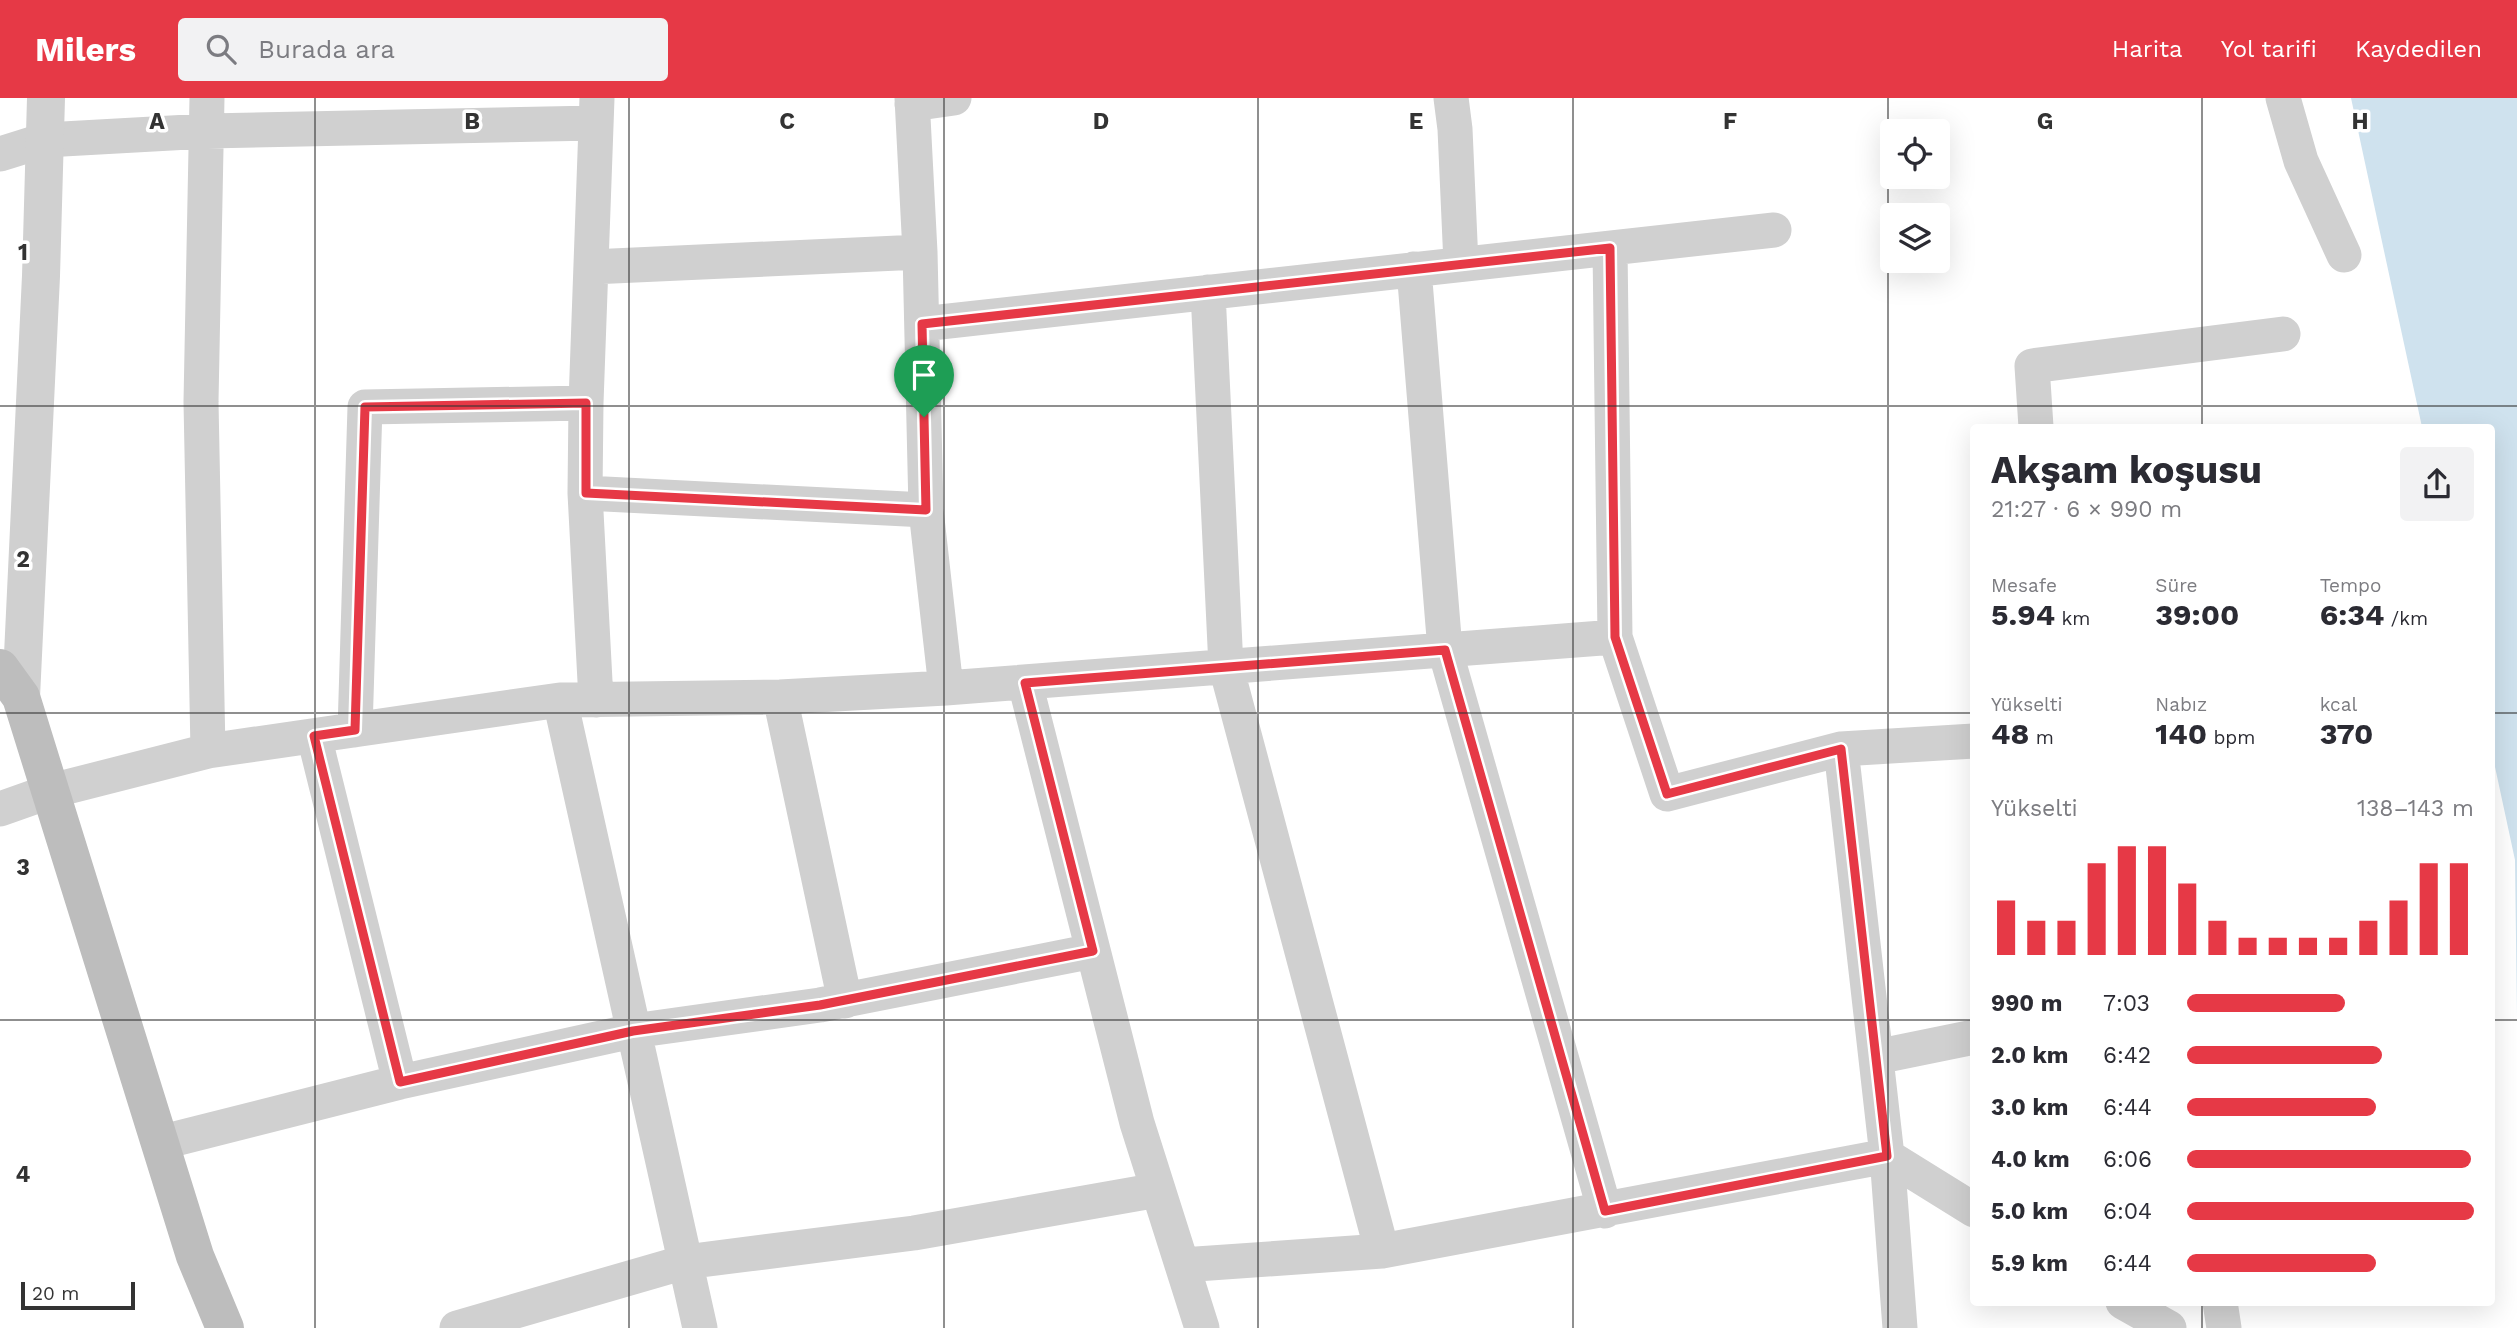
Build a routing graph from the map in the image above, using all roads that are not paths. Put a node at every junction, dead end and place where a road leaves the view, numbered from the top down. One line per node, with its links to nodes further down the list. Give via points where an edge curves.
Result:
1 (46, 98): 8 (street)
2 (954, 98): 5 (street)
3 (1451, 98): 14 (street)
4 (2283, 98): 13 (street, via 2301,161)
5 (912, 101): 12 (street)
6 (596, 111): 7 (street); 15 (street)
7 (207, 114): 8 (street); 37 (street, via 201,402)
8 (45, 140): 9 (street); 27 (street, via 41,276)
9 (0, 154)
10 (1774, 230): 11 (street)
11 (1610, 248): 14 (street); 24 (street)
12 (919, 252): 15 (street); 18 (street)
13 (2344, 255)
14 (1461, 264): 16 (street)
15 (591, 267): 20 (street)
16 (1414, 269): 17 (street); 25 (street)
17 (1208, 292): 18 (street); 26 (street)
18 (922, 324): 23 (street)
19 (2283, 334): 21 (street, via 2032,366)
20 (586, 403): 22 (street); 33 (street, via 365,407)
21 (2036, 424)
22 (586, 493): 23 (street); 32 (street)
23 (926, 510): 29 (street)
24 (1615, 637): 25 (street); 36 (street, via 1667,794)
25 (1445, 650): 26 (street); 50 (street)
26 (1226, 667): 28 (street); 51 (street)
27 (10, 682): 38 (main road)
28 (1025, 683): 29 (street); 40 (street)
29 (946, 688): 30 (street)
30 (780, 697): 32 (street); 41 (street)
31 (560, 700): 32 (street); 33 (street); 42 (street)
32 (596, 700)
33 (355, 730): 34 (street)
34 (314, 736): 37 (street); 45 (street)
35 (1970, 741): 36 (street)
36 (1841, 749): 44 (street)
37 (208, 751): 38 (street)
38 (51, 791): 39 (street); 46 (main road)
39 (0, 809)
40 (1093, 951): 41 (street); 48 (street)
41 (845, 1001): 42 (street)
42 (633, 1031): 45 (street); 52 (street)
43 (1970, 1038): 44 (street)
44 (1876, 1057): 47 (street)
45 (400, 1082): 46 (street)
46 (159, 1143): 56 (main road, via 195,1256)
47 (1887, 1156): 49 (street); 50 (street); 60 (street)
48 (1158, 1190): 52 (street, via 914,1233); 53 (street)
49 (1970, 1208)
50 (1605, 1211): 51 (street)
51 (1382, 1251): 53 (street)
52 (685, 1262): 57 (street); 58 (street)
53 (1182, 1265): 59 (street)
54 (2130, 1306): 61 (street)
55 (2221, 1306): 62 (street)
56 (225, 1328)
57 (457, 1328)
58 (700, 1328)
59 (1202, 1328)
60 (1900, 1328)
61 (2169, 1328)
62 (2224, 1328)

